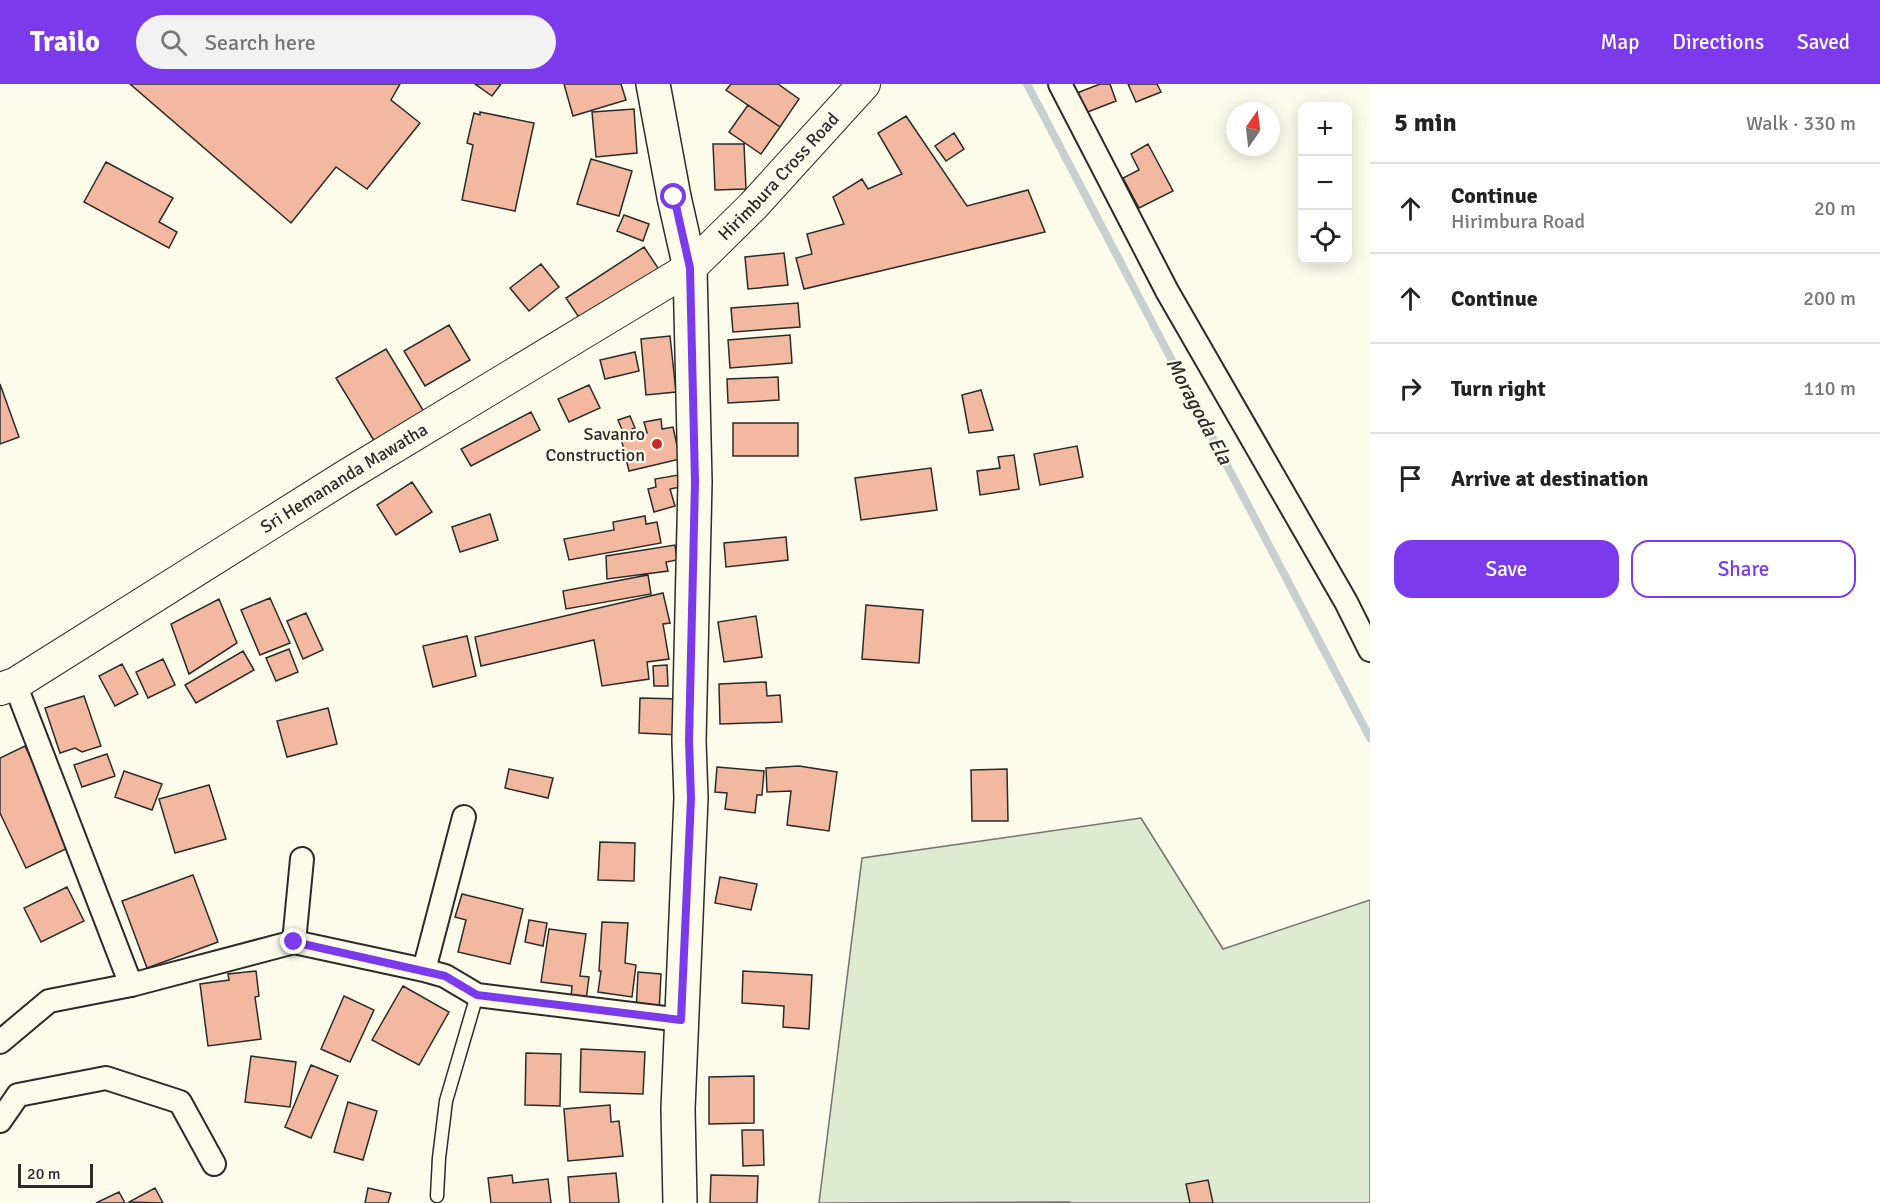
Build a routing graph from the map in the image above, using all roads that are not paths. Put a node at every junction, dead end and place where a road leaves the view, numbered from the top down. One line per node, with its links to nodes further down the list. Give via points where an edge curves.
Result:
1 (653, 84): 4 (main road)
2 (864, 84): 4 (main road, Hirimbura Cross Road, via 753,206)
3 (1060, 84): 5 (street, via 1167,291)
4 (690, 268): 6 (main road, Sri Hemananda Mawatha); 13 (main road, via 695,482 691,798)
5 (1370, 650)
6 (7, 687): 11 (street)
7 (464, 817): 10 (street)
8 (302, 859): 9 (street)
9 (294, 942): 10 (street); 11 (street)
10 (424, 970): 12 (street, via 445,976)
11 (131, 985): 14 (street, via 49,1001)
12 (477, 995): 13 (street); 17 (lane, via 446,1101)
13 (681, 1020): 18 (main road)
14 (0, 1042)
15 (0, 1121): 16 (street, via 18,1095 106,1078 180,1102)
16 (214, 1164)
17 (437, 1196)
18 (680, 1203)

